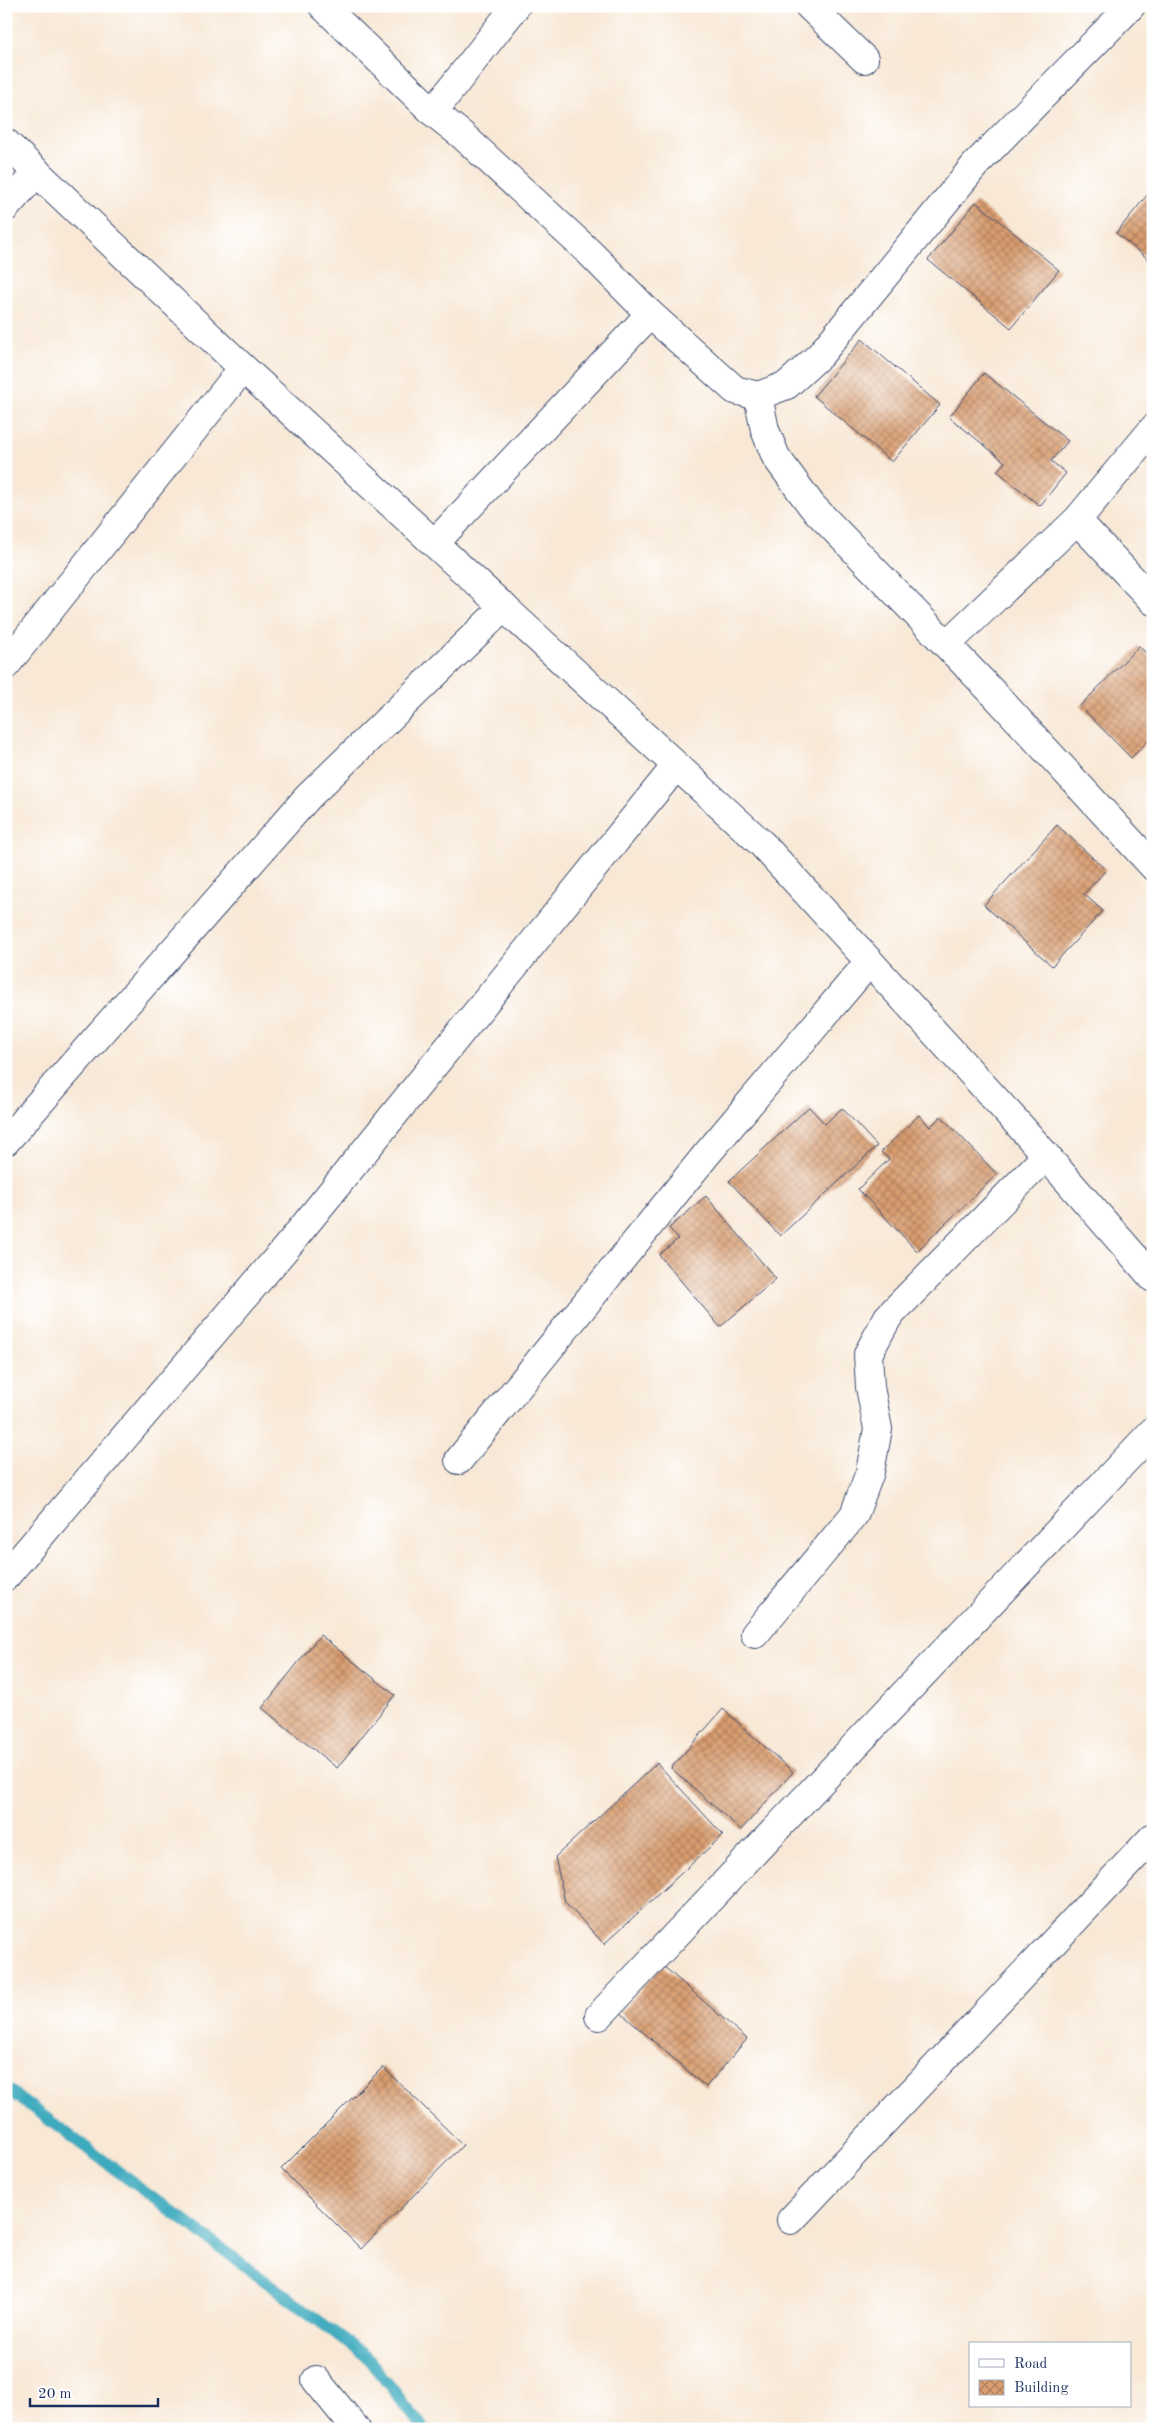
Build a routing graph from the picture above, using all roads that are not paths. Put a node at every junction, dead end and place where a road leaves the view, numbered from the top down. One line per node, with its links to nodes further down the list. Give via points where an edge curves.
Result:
1 (323, 6): 6 (street)
2 (516, 6): 6 (street)
3 (809, 6): 5 (street)
4 (1131, 6): 12 (street, via 976,164 820,354 787,385)
5 (864, 59)
6 (434, 112): 10 (street, via 590,253)
7 (6, 143): 8 (street)
8 (37, 172): 9 (street); 11 (street)
9 (6, 207)
10 (650, 314): 12 (street, via 735,390); 15 (street)
11 (243, 368): 15 (street); 19 (street)
12 (758, 396): 18 (street, via 765,430 776,457 812,506)
13 (1153, 429): 14 (street)
14 (1077, 520): 16 (street); 18 (street)
15 (434, 543): 17 (street)
16 (1153, 601)
17 (504, 607): 20 (street); 23 (street, via 308,797)
18 (947, 644): 21 (street)
19 (6, 665)
20 (676, 766): 22 (street, via 762,844); 28 (street, via 291,1242)
21 (1153, 866)
22 (869, 962): 24 (street); 27 (street, via 706,1154)
23 (6, 1141)
24 (1046, 1156): 25 (street); 29 (street, via 888,1317 868,1354 878,1429 870,1472 854,1515)
25 (1153, 1278)
26 (1153, 1432): 31 (street)
27 (459, 1460)
28 (6, 1576)
29 (755, 1634)
30 (1153, 1837): 32 (street)
31 (599, 2016)
32 (791, 2220)
33 (316, 2380): 34 (street)
34 (356, 2429)

